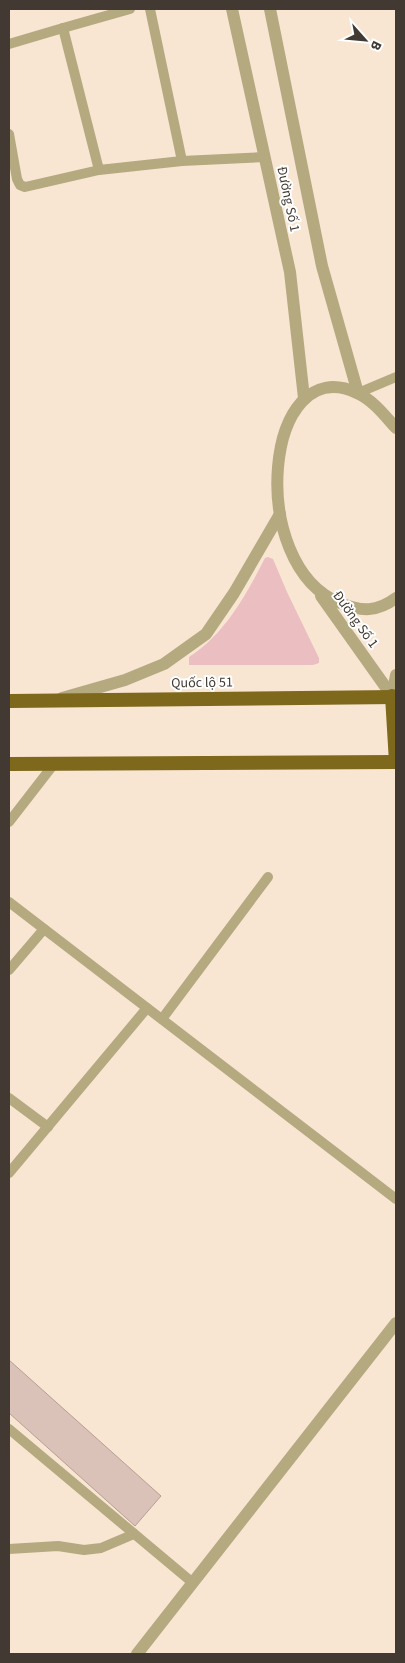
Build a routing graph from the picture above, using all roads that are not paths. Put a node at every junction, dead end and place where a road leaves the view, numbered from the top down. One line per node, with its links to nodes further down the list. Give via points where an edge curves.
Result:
1 (130, 9): 5 (lane)
2 (150, 9): 9 (lane)
3 (232, 9): 8 (street, Đường Số 1)
4 (270, 9): 12 (street, Đường Số 1, via 322,266)
5 (64, 28): 6 (lane); 10 (lane)
6 (9, 44)
7 (9, 134): 10 (lane, via 17,179 25,187)
8 (265, 157): 9 (lane); 13 (street, Đường Số 1, via 290,272)
9 (182, 161): 10 (lane)
10 (99, 170)
11 (396, 377): 12 (lane)
12 (358, 393): 13 (street, via 330,388); 14 (street, via 381,410)
13 (304, 398): 15 (street, Đường Số 1, via 278,451)
14 (396, 428)
15 (280, 514): 16 (street, Đường Số 1, via 294,558); 20 (street, via 206,634 164,664 125,680)
16 (316, 590): 17 (street, via 331,600 360,610 376,610); 19 (street, Đường Số 1)
17 (396, 598)
18 (396, 675): 19 (street)
19 (394, 696): 20 (highway, Quốc lộ 51); 22 (highway)
20 (53, 700): 21 (highway, Quốc lộ 51)
21 (9, 701)
22 (396, 762): 24 (highway)
23 (9, 764): 24 (highway)
24 (54, 764): 25 (lane)
25 (9, 822)
26 (268, 878): 31 (lane)
27 (9, 902): 28 (lane)
28 (44, 929): 29 (lane); 30 (lane)
29 (9, 970)
30 (147, 1008): 31 (lane); 33 (lane)
31 (162, 1019): 35 (lane)
32 (9, 1098): 33 (lane)
33 (48, 1127): 34 (lane)
34 (9, 1173)
35 (396, 1199)
36 (396, 1324): 40 (street)
37 (9, 1429): 38 (lane)
38 (134, 1534): 39 (lane, via 101,1548); 40 (lane)
39 (9, 1549)
40 (193, 1583): 41 (street)
41 (137, 1654)

